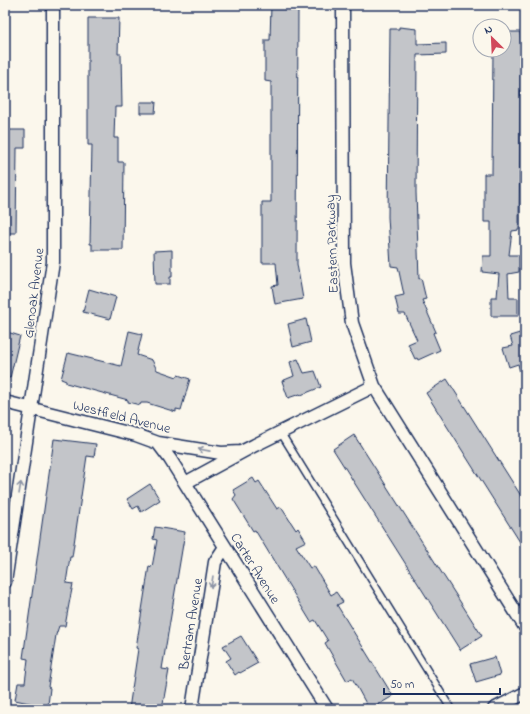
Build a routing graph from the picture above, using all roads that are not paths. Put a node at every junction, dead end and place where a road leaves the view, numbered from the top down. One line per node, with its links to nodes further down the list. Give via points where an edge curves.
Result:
1 (53, 5): 5 (street, Glenoak Avenue, via 53,262)
2 (343, 5): 3 (street, Eastern Parkway, via 344,263 352,323)
3 (374, 386): 6 (street, Westfield Avenue); 12 (street, Eastern Parkway)
4 (5, 402): 5 (street, Westfield Avenue)
5 (32, 410): 7 (street, Westfield Avenue, via 136,435); 11 (street, Glenoak Avenue, one-way to 5)
6 (281, 433): 8 (street, Westfield Avenue); 16 (lane)
7 (158, 443): 8 (street, Westfield Avenue, one-way to 7, via 241,452 222,453); 9 (street, Carter Avenue)
8 (255, 445): 9 (street, Westfield Avenue)
9 (186, 483): 10 (street, Carter Avenue)
10 (225, 547): 14 (street, Bertram Avenue, one-way to 14, via 215,562); 15 (street, Carter Avenue)
11 (5, 582)
12 (525, 627)
13 (525, 692): 17 (street)
14 (192, 709)
15 (327, 709)
16 (451, 709)
17 (494, 709)

